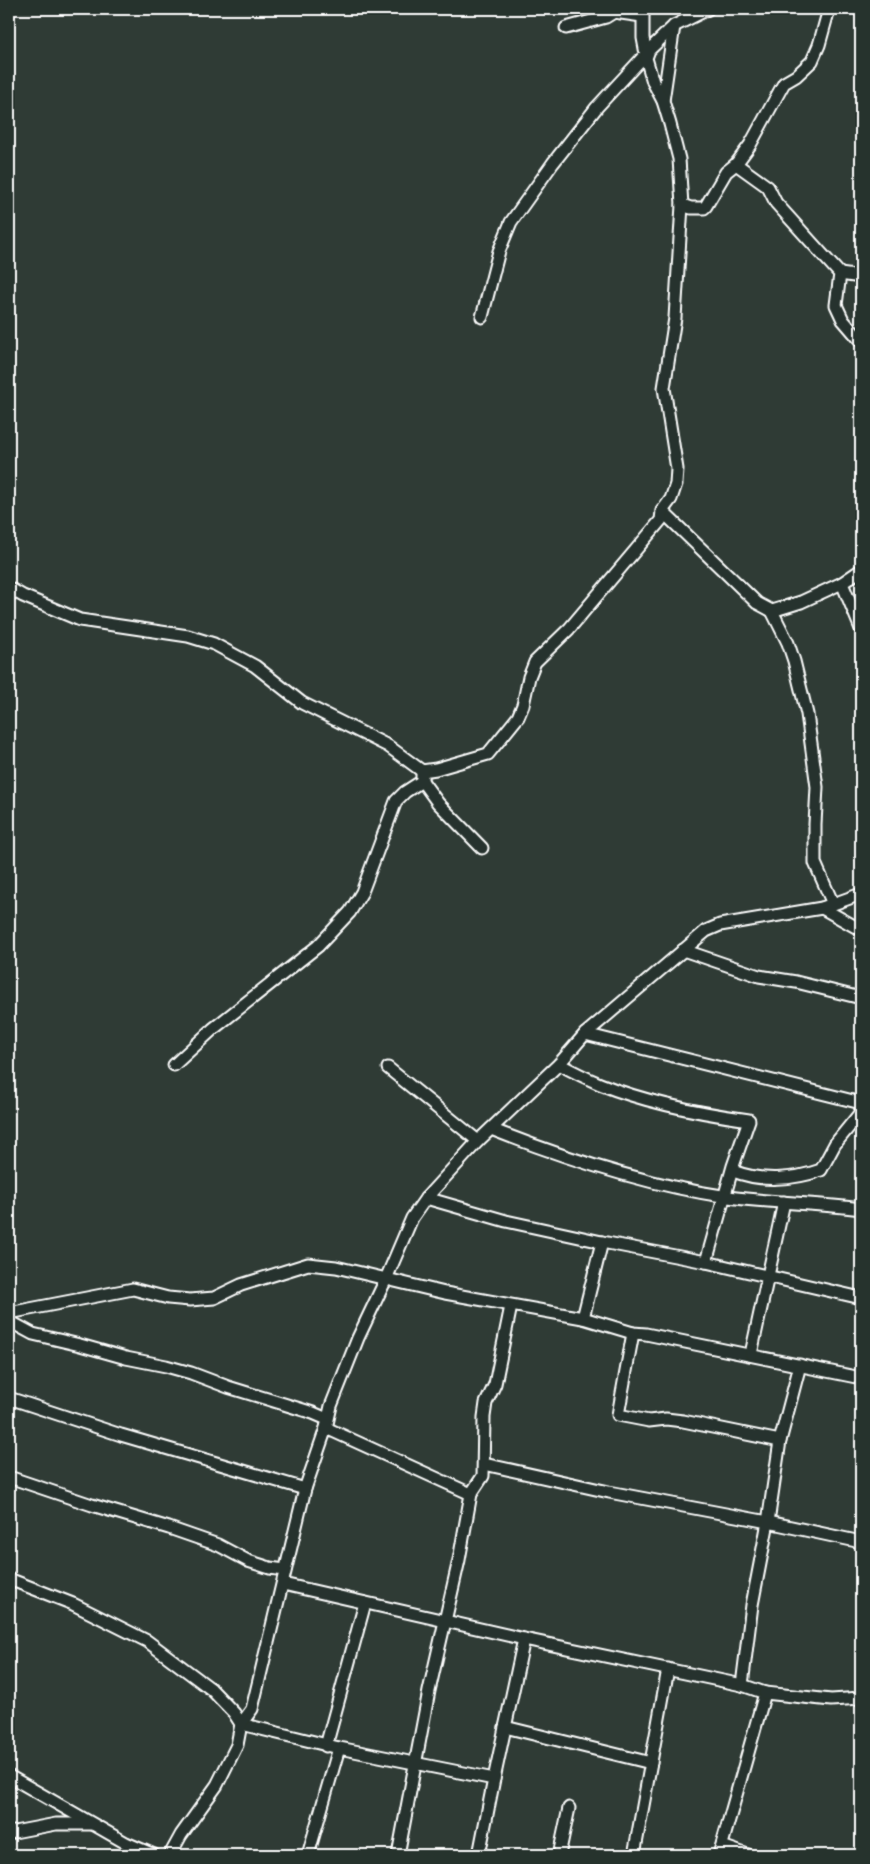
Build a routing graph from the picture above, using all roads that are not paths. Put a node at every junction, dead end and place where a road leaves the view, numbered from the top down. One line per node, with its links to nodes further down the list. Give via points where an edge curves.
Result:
1 (708, 9): 4 (street)
2 (829, 9): 8 (street, via 812,60 784,83)
3 (642, 12): 5 (street, via 614,12); 6 (street)
4 (674, 26): 6 (street); 7 (street)
5 (566, 28)
6 (646, 54): 7 (street, via 653,82); 12 (street, via 597,107 511,222 499,251)
7 (663, 101): 9 (street, via 678,159)
8 (736, 164): 9 (street, via 726,172 704,208); 10 (street, via 768,186 776,203)
9 (682, 205): 14 (street, via 676,318 664,388 677,469 671,499)
10 (840, 274): 11 (street); 13 (street, via 836,305 843,320)
11 (861, 277)
12 (482, 317)
13 (861, 341)
14 (662, 511): 18 (street, via 758,603); 20 (street, via 661,520 650,534 569,629 535,662 518,717 499,743 488,754)
15 (861, 570): 16 (street)
16 (842, 582): 18 (street, via 801,602); 19 (street)
17 (9, 588): 20 (street, via 80,620 188,636 214,644 255,666 302,703 388,746)
18 (772, 610): 23 (street, via 788,643 807,714 817,787 815,863)
19 (861, 629)
20 (422, 776): 21 (street, via 438,803); 30 (street, via 396,801 362,892 350,912 318,946 213,1029)
21 (482, 848)
22 (861, 894): 23 (street)
23 (833, 904): 24 (street)
24 (822, 908): 25 (street); 26 (street, via 720,925 706,931)
25 (861, 930)
26 (683, 950): 27 (street, via 759,976); 28 (street)
27 (861, 998)
28 (585, 1034): 29 (street); 32 (street)
29 (559, 1064): 34 (street); 36 (street, via 600,1084 636,1096 748,1120)
30 (174, 1065)
31 (388, 1068): 35 (street)
32 (861, 1103)
33 (861, 1112): 36 (street, via 835,1144 821,1170 774,1179 747,1177)
34 (490, 1128): 35 (street); 37 (street, via 534,1146 625,1175)
35 (478, 1141): 38 (street)
36 (733, 1171): 37 (street)
37 (726, 1196): 39 (street); 42 (street)
38 (426, 1198): 41 (street, via 506,1221); 44 (street, via 412,1218)
39 (784, 1202): 40 (street); 43 (street)
40 (861, 1209)
41 (602, 1242): 42 (street); 48 (street)
42 (706, 1262): 43 (street)
43 (768, 1277): 45 (street); 51 (street)
44 (386, 1279): 46 (street); 47 (street, via 336,1266 308,1264 242,1285 214,1298 176,1299 133,1288); 55 (street, via 358,1338)
45 (861, 1298)
46 (511, 1306): 48 (street); 57 (street, via 495,1384 486,1403)
47 (9, 1313)
48 (583, 1318): 50 (street)
49 (9, 1321): 55 (street, via 33,1334 191,1373 312,1413)
50 (633, 1333): 51 (street); 56 (street, via 618,1415 649,1421 684,1422)
51 (751, 1354): 52 (street)
52 (800, 1365): 53 (street); 56 (street)
53 (861, 1378)
54 (9, 1398): 59 (street)
55 (326, 1424): 59 (street); 60 (street)
56 (780, 1442): 61 (street)
57 (484, 1464): 60 (street, via 483,1476); 61 (street)
58 (9, 1477): 63 (street, via 169,1528 248,1561)
59 (305, 1489): 63 (street)
60 (471, 1494): 67 (street)
61 (768, 1522): 62 (street); 70 (street, via 752,1605)
62 (861, 1542)
63 (285, 1570): 65 (street)
64 (9, 1579): 73 (street, via 73,1604 147,1641 211,1689)
65 (283, 1584): 66 (street); 73 (street, via 252,1709)
66 (364, 1604): 67 (street); 75 (street)
67 (445, 1621): 68 (street); 77 (street)
68 (524, 1639): 69 (street); 74 (street)
69 (668, 1669): 70 (street); 78 (street)
70 (742, 1685): 71 (street)
71 (765, 1693): 72 (street, via 832,1700); 84 (street)
72 (861, 1698)
73 (241, 1724): 75 (street); 86 (street, via 238,1745 217,1785)
74 (505, 1727): 78 (street); 80 (street)
75 (326, 1746): 76 (street)
76 (339, 1748): 77 (street); 87 (street)
77 (416, 1763): 80 (street); 88 (street)
78 (650, 1763): 91 (street)
79 (9, 1776): 82 (street)
80 (494, 1779): 89 (street)
81 (569, 1808): 90 (street)
82 (93, 1824): 83 (street, via 56,1824); 85 (street)
83 (9, 1833)
84 (720, 1850): 92 (street)
85 (154, 1855)
86 (170, 1855)
87 (308, 1855)
88 (398, 1855)
89 (479, 1855)
90 (559, 1855)
91 (634, 1855)
92 (748, 1855)

